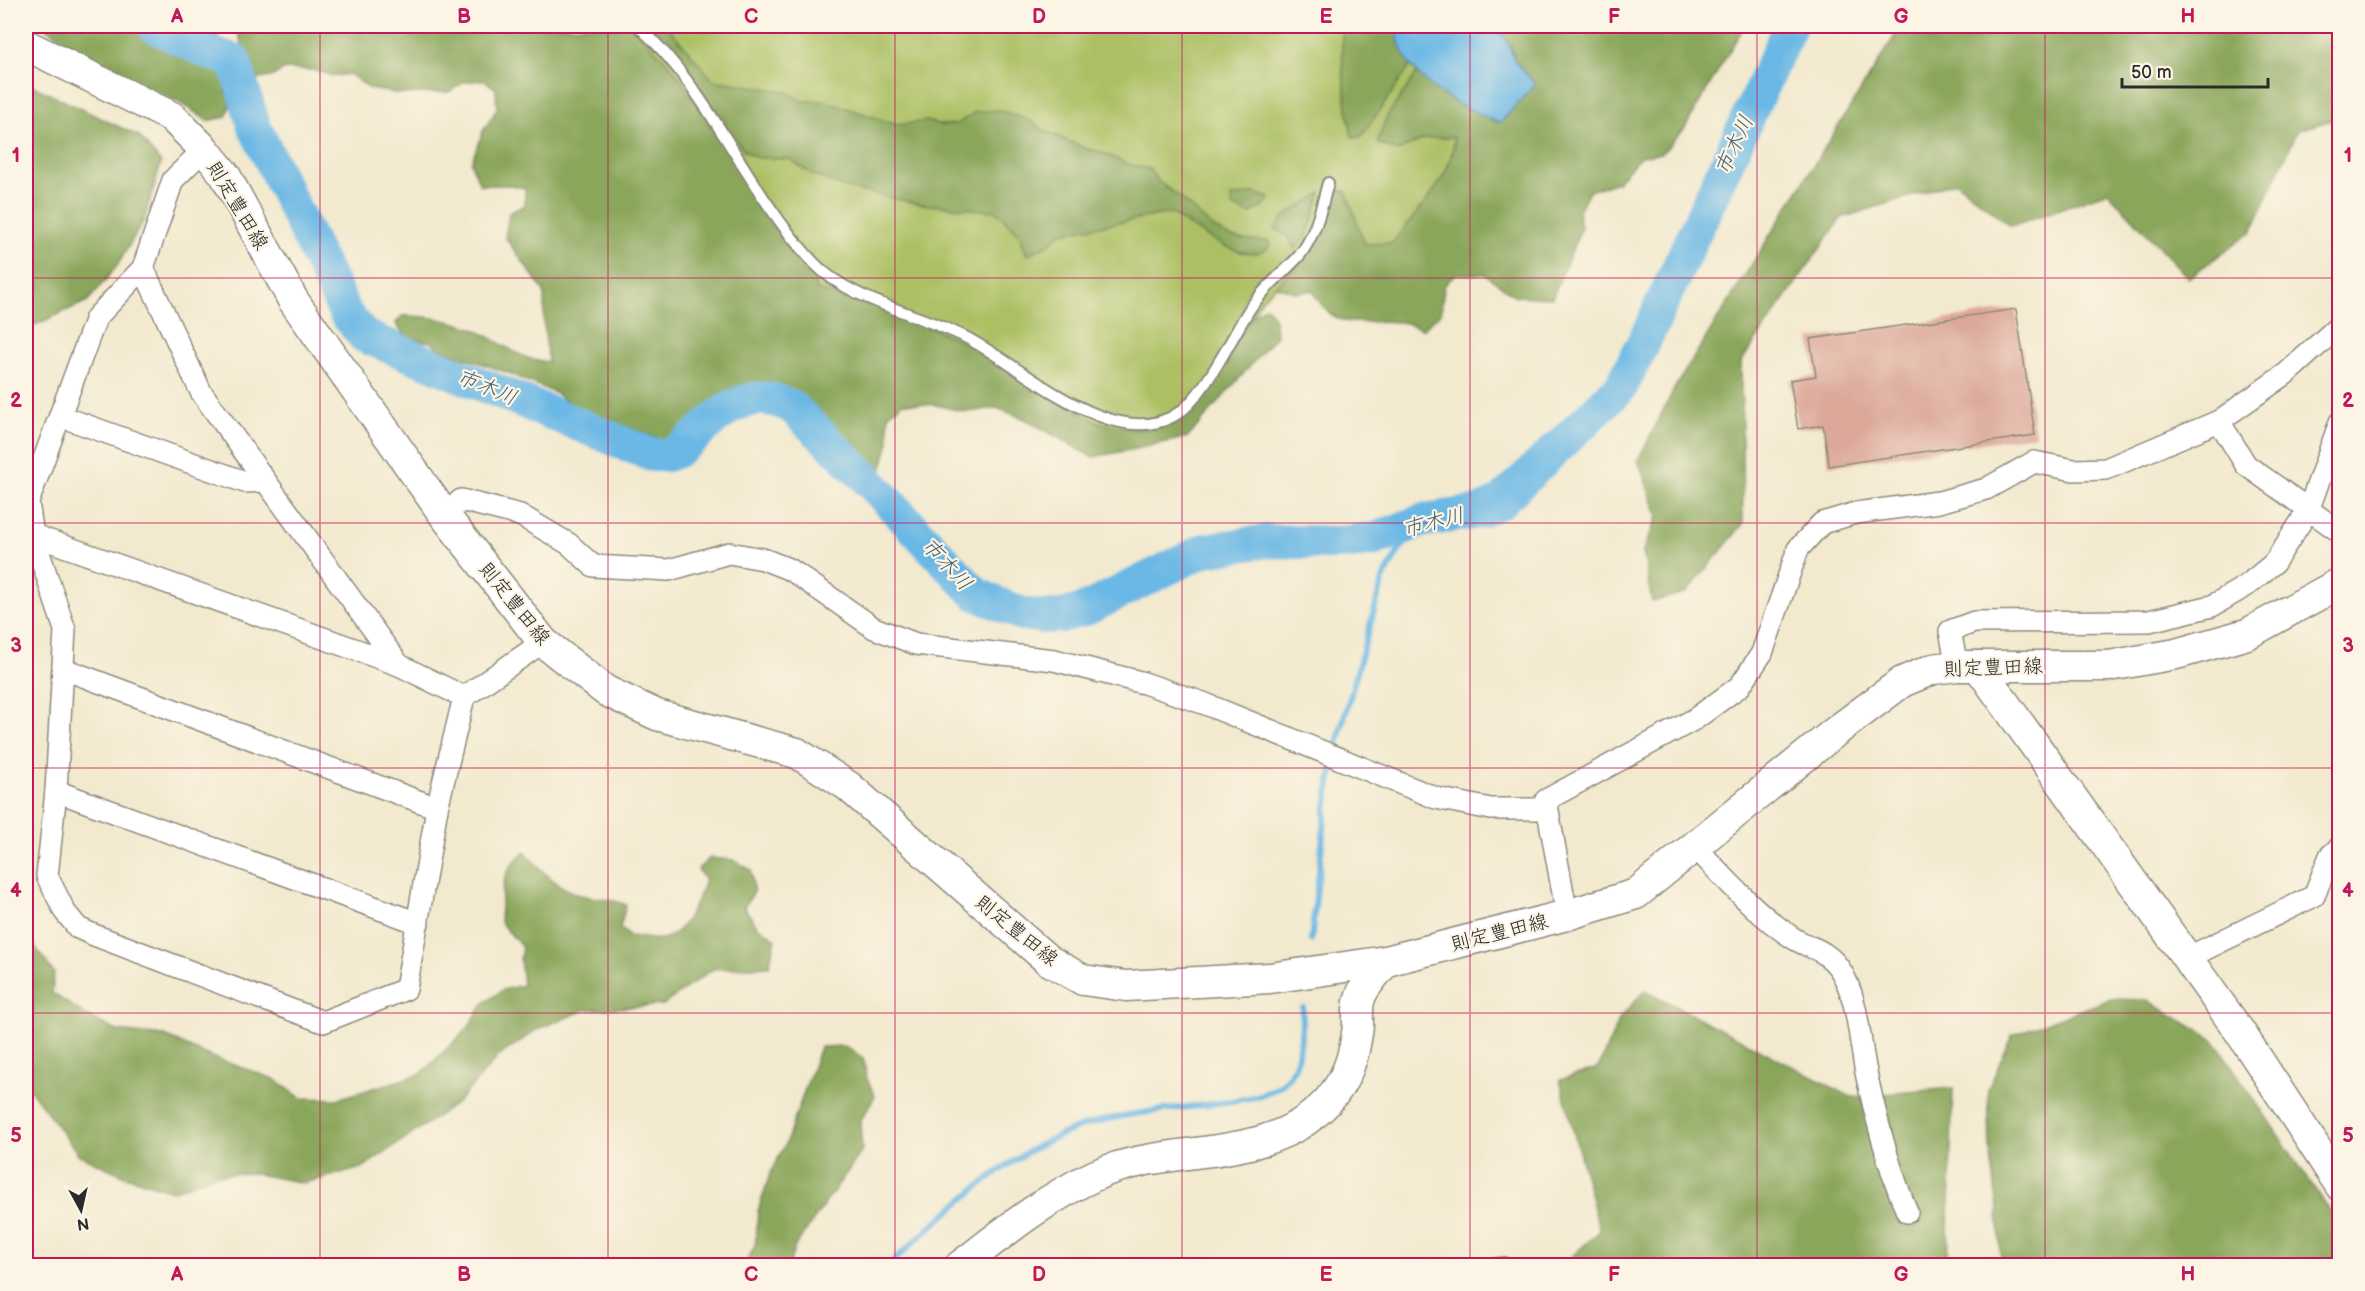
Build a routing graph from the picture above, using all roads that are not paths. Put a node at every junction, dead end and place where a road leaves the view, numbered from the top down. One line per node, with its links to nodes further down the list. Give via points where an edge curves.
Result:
1 (638, 26): 4 (lane, via 676,65 792,237 832,280 854,293 965,336 1101,418 1138,424 1159,422 1180,412 1210,377 1260,293 1299,256 1318,220)
2 (26, 45): 3 (main road, 則定豊田線, via 172,117)
3 (204, 149): 5 (street, via 173,180); 12 (main road, 則定豊田線, via 225,175 293,300)
4 (1328, 183)
5 (143, 267): 7 (street, via 96,318); 10 (street, via 201,392)
6 (2340, 325): 8 (street, via 2287,373)
7 (60, 417): 10 (street, via 245,482); 14 (street, via 28,502)
8 (2219, 421): 11 (street, via 2246,465); 23 (street, via 2106,469 2074,470 2034,462 1986,489 1939,502 1856,513 1822,523 1798,549 1762,653 1740,686 1695,719 1546,800)
9 (2340, 422): 11 (street)
10 (264, 481): 17 (street)
11 (2308, 510): 13 (street); 18 (street, via 2274,563 2212,606 2149,621 1974,622 1950,631)
12 (445, 516): 16 (main road, 則定豊田線); 23 (street, via 461,500 520,514 569,544 593,566 669,570 729,553 763,559 791,570 874,628 916,644 1054,660 1144,683 1203,703 1436,798 1491,809)
13 (2340, 532)
14 (33, 535): 17 (street); 19 (street, via 65,630)
15 (2340, 583): 18 (main road, 則定豊田線, via 2247,634 2168,656 2109,666)
16 (543, 642): 20 (street); 29 (main road, 則定豊田線, via 606,690 657,715 797,753 848,786 1048,960 1083,980 1126,986 1270,978)
17 (399, 665): 20 (street)
18 (1968, 666): 24 (main road, 則定豊田線, via 1933,669 1902,682); 28 (main road)
19 (64, 669): 21 (street); 22 (street)
20 (464, 697): 22 (street)
21 (56, 790): 27 (street); 27 (street, via 47,876 78,928 323,1022 406,989)
22 (437, 808): 27 (street)
23 (1547, 809): 26 (street)
24 (1694, 846): 26 (main road, 則定豊田線, via 1636,894); 31 (street, via 1791,937 1819,948 1837,965 1848,983 1867,1078)
25 (2340, 847): 28 (street, via 2330,856 2314,896)
26 (1567, 915): 29 (main road, 則定豊田線)
27 (418, 923)
28 (2185, 959): 30 (main road, via 2240,1032)
29 (1386, 961): 32 (main road, via 1360,998 1354,1054 1346,1076 1326,1103 1306,1120 1268,1141 1148,1160 1097,1175 1041,1206)
30 (2340, 1185)
31 (1907, 1212)
32 (960, 1266)
33 (1474, 1266): 34 (lane)
34 (1510, 1266)

